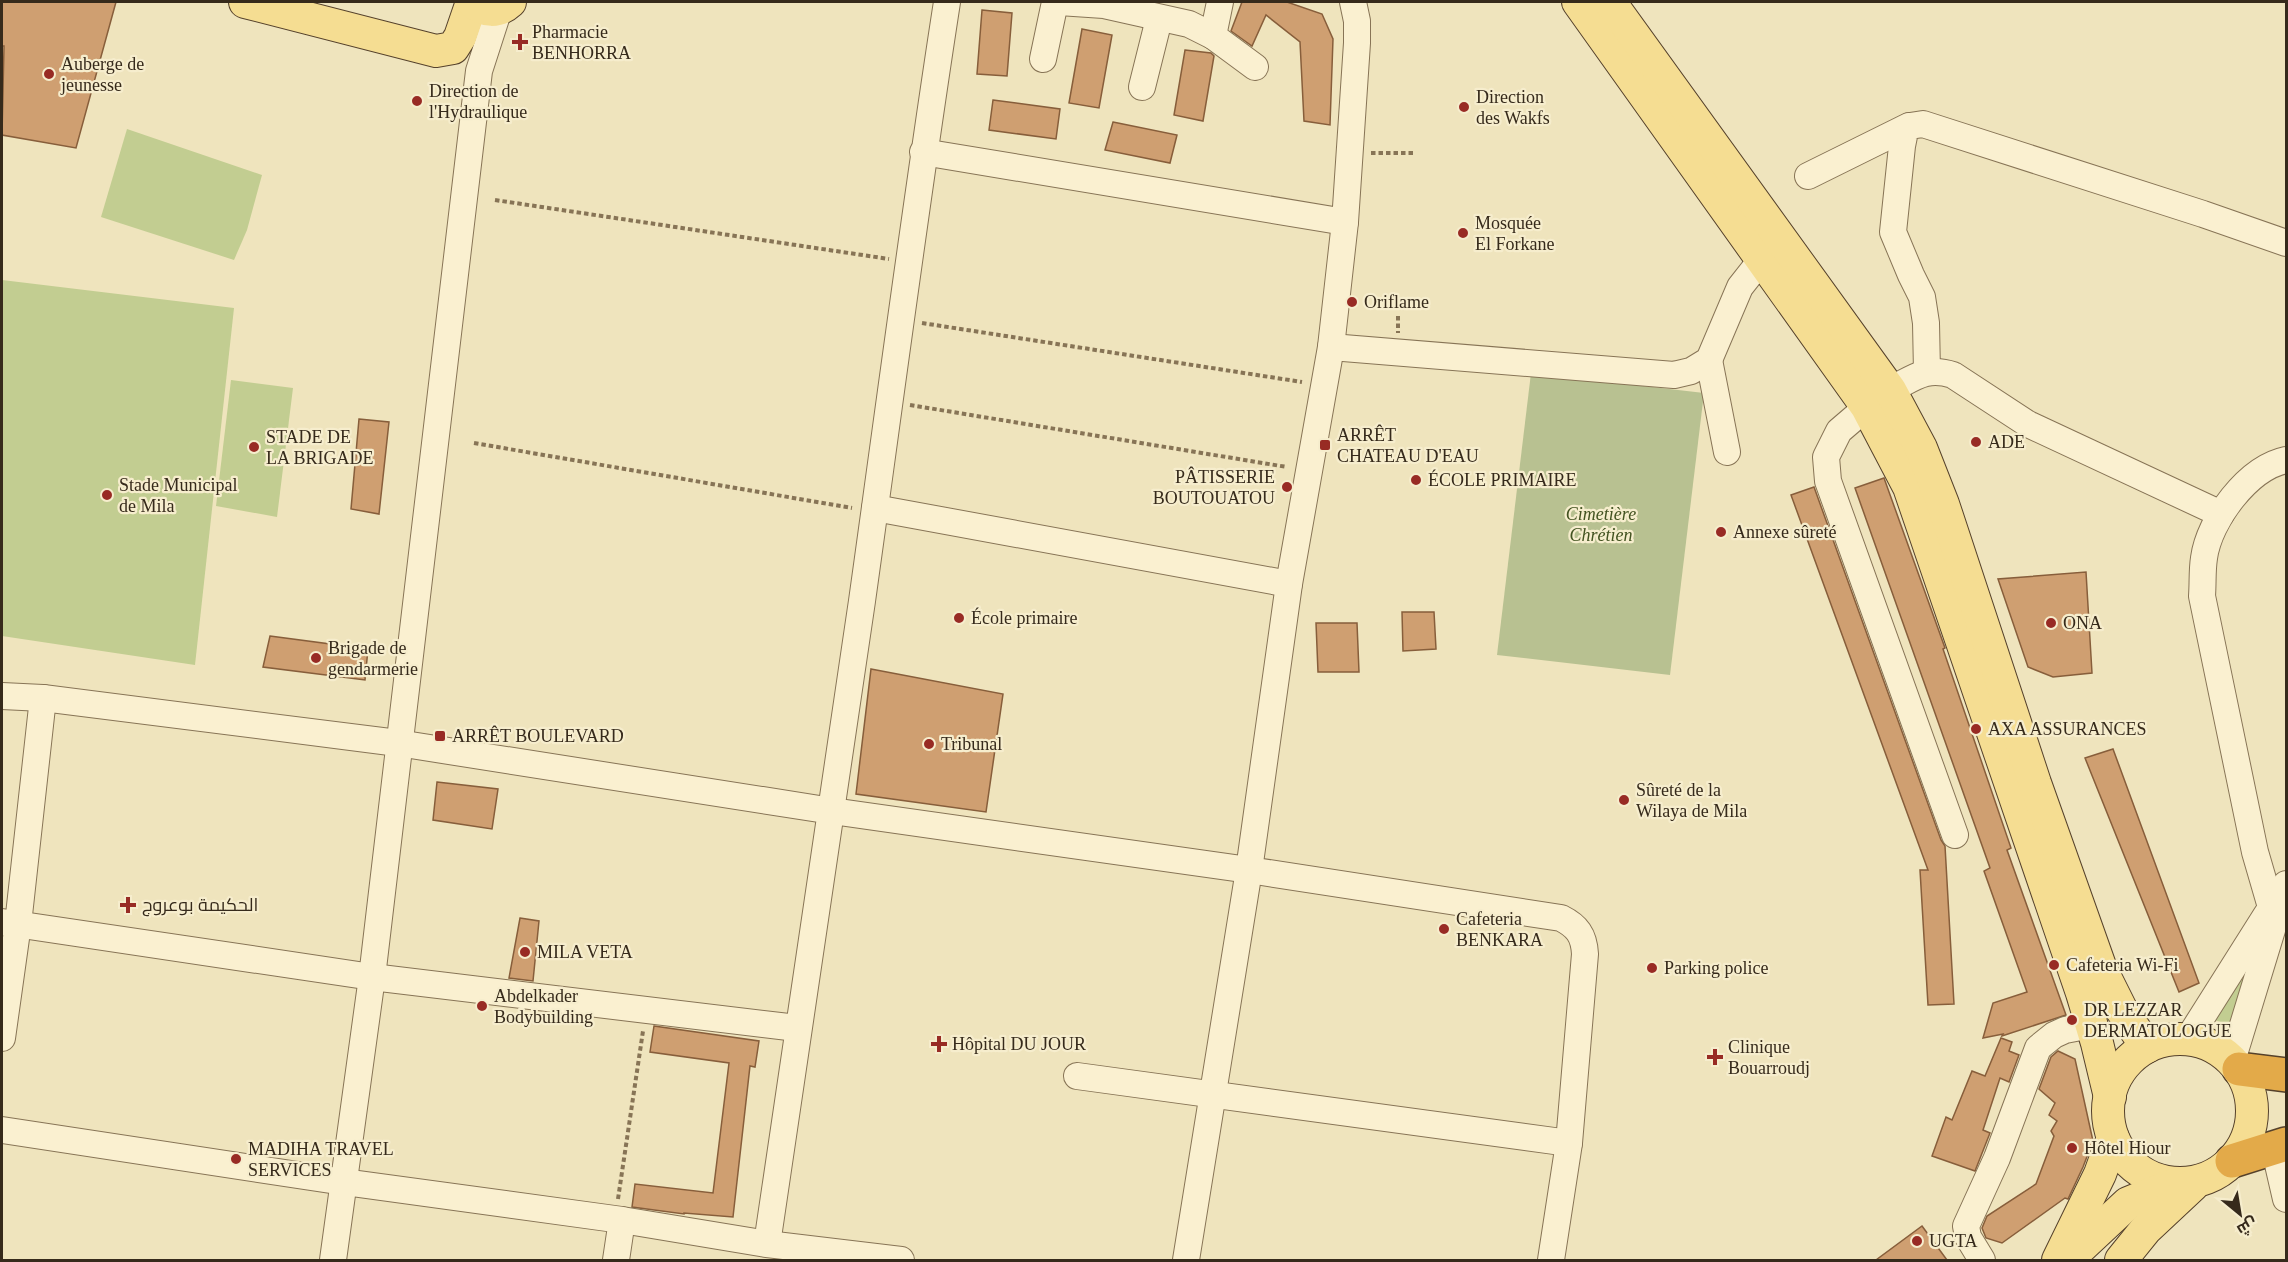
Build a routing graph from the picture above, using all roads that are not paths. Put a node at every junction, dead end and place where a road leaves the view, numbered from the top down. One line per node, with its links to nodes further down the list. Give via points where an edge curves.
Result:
1 (245, 2): 12 (main road, via 436,51)
2 (947, 2): 18 (street)
3 (1057, 2): 9 (street); 13 (street)
4 (1220, 2): 11 (street)
5 (1353, 2): 20 (street, via 1358,43)
6 (1578, 2): 22 (main road)
7 (1610, 2): 26 (main road)
8 (488, 3): 12 (main road); 15 (street)
9 (1104, 3): 10 (street)
10 (1160, 19): 11 (street, via 1189,24); 16 (street)
11 (1213, 36): 14 (street)
12 (453, 48): 15 (street)
13 (1043, 59)
14 (1255, 67)
15 (478, 71): 34 (street)
16 (1142, 87)
17 (1909, 126): 19 (street); 21 (street, via 1923,124); 25 (street, via 1903,136 1893,232 1922,297)
18 (923, 152): 20 (street); 29 (street, via 908,262)
19 (1808, 176)
20 (1345, 222): 23 (street)
21 (2286, 243)
22 (1762, 259): 24 (street, via 1740,287); 26 (main road)
23 (1331, 347): 24 (street, via 1674,375 1691,371); 31 (street)
24 (1709, 360): 27 (street)
25 (1927, 372): 26 (street); 30 (street, via 1939,370 1953,375 2028,424)
26 (1878, 398): 36 (street, via 1839,431 1826,457 1828,481); 42 (main road); 46 (main road, via 1921,448 2101,969 2121,1009)
27 (1727, 452)
28 (2286, 460): 30 (street, via 2257,473)
29 (864, 508): 31 (street); 35 (street)
30 (2221, 514): 39 (street, via 2214,523 2204,557 2202,596 2255,852)
31 (1289, 585): 37 (street)
32 (2, 696): 33 (street)
33 (43, 698): 34 (street); 40 (street)
34 (398, 743): 35 (street); 41 (street)
35 (832, 811): 37 (street); 43 (street)
36 (1955, 835)
37 (1249, 870): 50 (street); 53 (street, via 1561,918 1576,927 1585,943 1585,954)
38 (2286, 884): 39 (street)
39 (2278, 913): 45 (street); 47 (street)
40 (10, 923): 41 (street); 44 (street)
41 (372, 977): 43 (street); 57 (street)
42 (2091, 1024): 51 (main road); 68 (street, via 2065,1030 2038,1048 1997,1158 1966,1226)
43 (797, 1028): 62 (street)
44 (2, 1038)
45 (2188, 1039): 46 (main road); 47 (main road, via 2208,1044)
46 (2147, 1047): 51 (main road, via 2130,1059 2117,1076)
47 (2236, 1065): 48 (highway); 56 (main road, via 2248,1087 2252,1116 2244,1144)
48 (2286, 1075)
49 (1077, 1076): 50 (street)
50 (1213, 1094): 53 (street); 66 (street)
51 (2110, 1097): 55 (main road, via 2108,1118)
52 (2, 1130): 57 (street)
53 (1569, 1143): 67 (street)
54 (2280, 1146): 56 (highway); 59 (street)
55 (2118, 1147): 58 (main road, via 2138,1170 2157,1179); 60 (main road); 69 (main road, via 2100,1174)
56 (2232, 1161): 58 (main road, via 2216,1173)
57 (344, 1182): 61 (street); 63 (street)
58 (2188, 1182): 60 (main road); 71 (main road)
59 (2286, 1199)
60 (2128, 1203): 69 (main road); 70 (main road)
61 (618, 1219): 62 (street); 64 (street)
62 (767, 1244): 65 (street)
63 (333, 1260)
64 (616, 1260)
65 (895, 1260)
66 (1186, 1260)
67 (1551, 1260)
68 (1982, 1260)
69 (2057, 1260)
70 (2112, 1260)
71 (2121, 1260)

